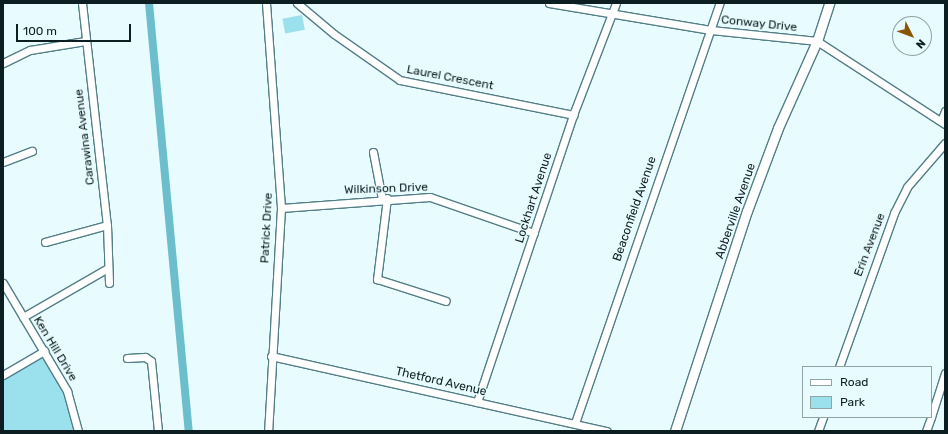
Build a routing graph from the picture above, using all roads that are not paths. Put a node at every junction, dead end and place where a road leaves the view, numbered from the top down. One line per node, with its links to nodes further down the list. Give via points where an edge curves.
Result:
1 (82, 3): 11 (street, Carawina Avenue)
2 (266, 3): 21 (street, Patrick Drive)
3 (297, 3): 14 (street, Laurel Crescent, via 334,34 400,80)
4 (549, 3): 8 (street, Conway Drive)
5 (616, 3): 8 (street, Lockhart Avenue)
6 (720, 3): 9 (street, Beaconfield Avenue)
7 (829, 3): 10 (street, Abberville Avenue)
8 (610, 15): 9 (street, Conway Drive); 14 (street, Lockhart Avenue)
9 (711, 30): 10 (street, Conway Drive); 40 (street, Beaconfield Avenue)
10 (817, 41): 15 (street, Conway Drive); 45 (street, Abberville Avenue, via 778,128 747,211)
11 (85, 42): 12 (street, via 30,50); 22 (street, Carawina Avenue)
12 (3, 64)
13 (945, 111): 15 (street)
14 (573, 115): 23 (street, Lockhart Avenue)
15 (943, 122)
16 (945, 143): 33 (street, Erin Avenue, via 907,186 894,213)
17 (32, 151): 19 (street)
18 (373, 152): 20 (street)
19 (3, 162)
20 (385, 199): 21 (street, Wilkinson Drive); 23 (street, Wilkinson Drive, via 430,197); 28 (street, via 377,279)
21 (281, 208): 31 (street, Patrick Drive)
22 (107, 224): 24 (street); 25 (street, Carawina Avenue)
23 (534, 233): 36 (street, Lockhart Avenue)
24 (45, 242)
25 (108, 268): 27 (street, Carawina Avenue); 29 (street)
26 (3, 283): 29 (street, Ken Hill Drive)
27 (109, 283)
28 (446, 301)
29 (23, 317): 30 (street, Ken Hill Drive)
30 (44, 350): 35 (street); 41 (street, Ken Hill Drive, via 67,391)
31 (271, 356): 36 (street, Thetford Avenue); 43 (street, Patrick Drive)
32 (127, 358): 42 (street, via 145,356 150,361)
33 (839, 366)
34 (945, 373): 37 (street)
35 (3, 375)
36 (477, 402): 40 (street, Thetford Avenue)
37 (932, 414)
38 (823, 418): 46 (street)
39 (931, 418): 47 (street)
40 (575, 423): 44 (street, Thetford Avenue)
41 (78, 431)
42 (158, 431)
43 (268, 431)
44 (607, 431)
45 (675, 431)
46 (818, 431)
47 (926, 431)

